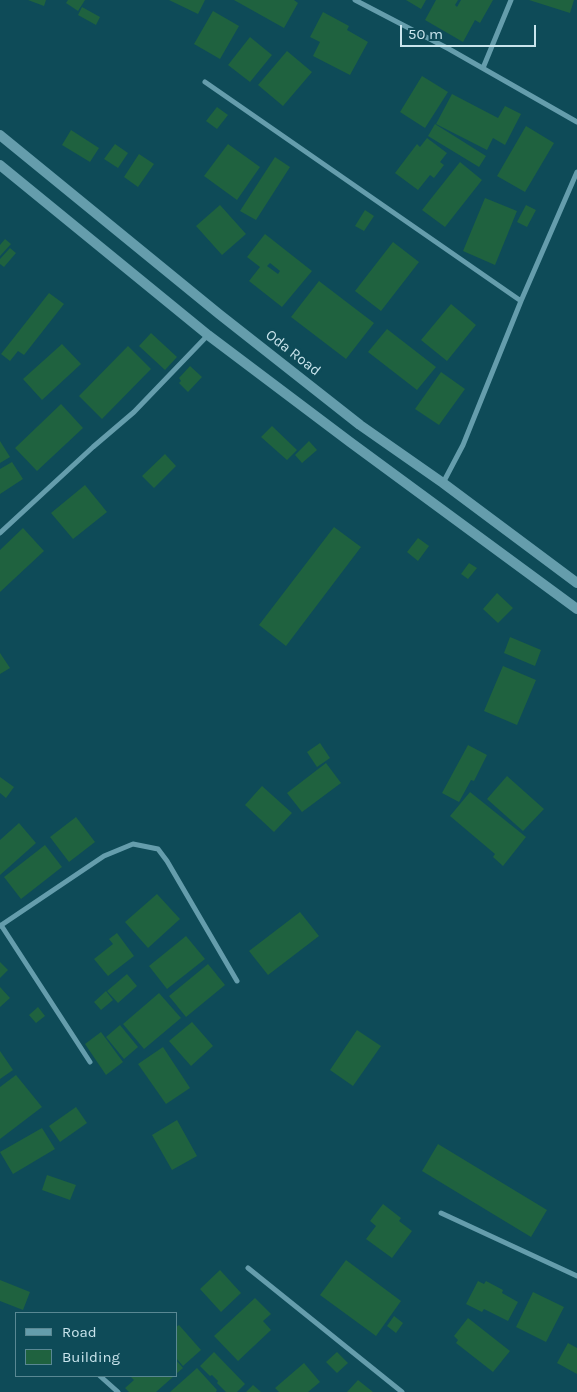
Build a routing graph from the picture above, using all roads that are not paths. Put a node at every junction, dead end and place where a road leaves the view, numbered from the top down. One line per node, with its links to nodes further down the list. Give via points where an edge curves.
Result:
1 (355, 0): 3 (street)
2 (511, 0): 3 (street)
3 (483, 68): 5 (street)
4 (205, 82): 9 (street)
5 (577, 122)
6 (0, 135): 11 (street, Oda Road, via 360,425)
7 (0, 165): 10 (street)
8 (577, 172): 9 (street)
9 (521, 301): 11 (street, via 463,445)
10 (208, 335): 12 (street, via 134,412); 14 (street)
11 (443, 483): 13 (street, Oda Road)
12 (0, 533)
13 (577, 583)
14 (577, 609)
15 (1, 925): 16 (street, via 104,856 133,844 158,849); 17 (street)
16 (237, 980)
17 (90, 1062)
18 (441, 1213): 20 (street)
19 (248, 1268): 23 (street)
20 (577, 1276)
21 (101, 1377): 22 (street)
22 (118, 1392)
23 (402, 1392)

